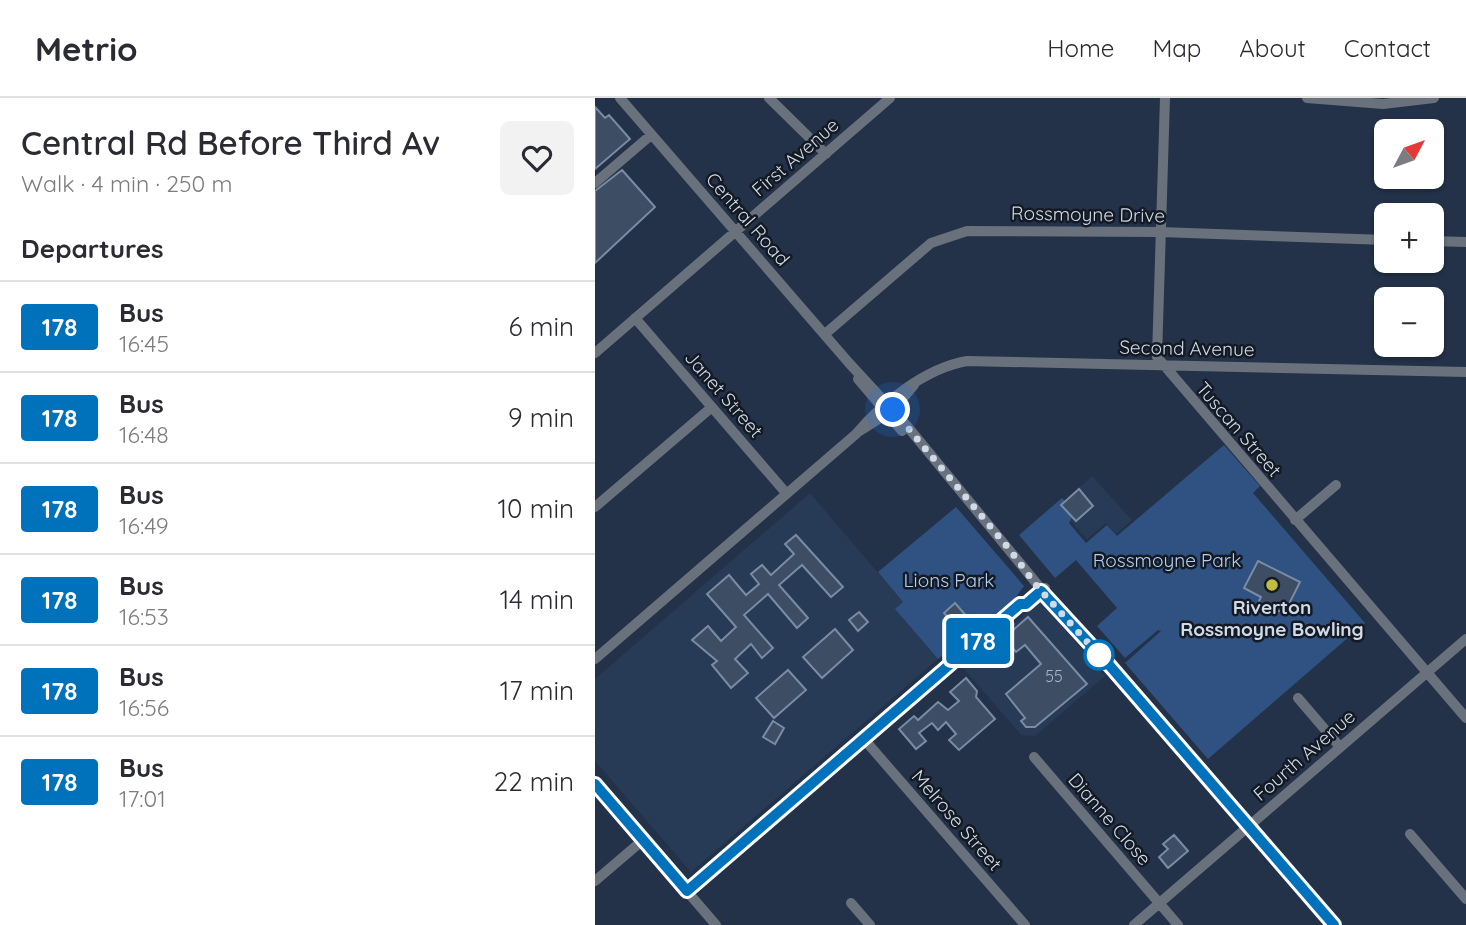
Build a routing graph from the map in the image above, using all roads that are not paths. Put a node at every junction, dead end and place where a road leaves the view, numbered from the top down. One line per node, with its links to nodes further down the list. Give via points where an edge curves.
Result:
1 (620, 98): 7 (street, Central Road)
2 (769, 98): 8 (street)
3 (890, 98): 8 (street, First Avenue)
4 (1165, 98): 11 (street, Tuscan Street)
5 (1307, 98): 6 (street, via 1358,104)
6 (1434, 98)
7 (651, 135): 9 (street); 10 (street, Central Road)
8 (826, 154): 10 (street, First Avenue)
9 (595, 183)
10 (735, 231): 15 (street, First Avenue); 16 (street, Central Road)
11 (1160, 232): 12 (street, Rossmoyne Drive); 16 (street, Rossmoyne Drive, via 982,229 946,236 930,243); 18 (street, Tuscan Street, via 1157,357)
12 (1374, 240)
13 (1444, 241): 14 (street)
14 (1466, 242)
15 (635, 318): 17 (street, First Avenue); 20 (street, Janet Street)
16 (825, 334): 21 (street, Central Road, via 861,384)
17 (595, 353)
18 (1165, 365): 19 (street, Second Avenue); 21 (street, Second Avenue, via 967,360 932,371); 25 (street, Tuscan Street)
19 (1466, 372)
20 (712, 407): 23 (street, Janet Street); 24 (street)
21 (887, 409): 23 (street, Second Avenue); 26 (street, Central Road)
22 (1336, 485): 25 (street)
23 (786, 493): 28 (street, Second Avenue)
24 (595, 507)
25 (1295, 520): 29 (street, Tuscan Street)
26 (1041, 586): 32 (street, via 1026,604 1020,604); 36 (street, Central Road)
27 (1466, 639): 29 (street, Fourth Avenue)
28 (595, 659)
29 (1426, 673): 31 (street, Tuscan Street); 33 (street, Fourth Avenue)
30 (1298, 698): 33 (street)
31 (1466, 718)
32 (863, 738): 40 (street); 46 (street, Melrose Street)
33 (1340, 747): 36 (street, Fourth Avenue)
34 (1034, 757): 43 (street, Dianne Close)
35 (595, 784): 38 (street)
36 (1248, 827): 43 (street, Fourth Avenue); 49 (street, Central Road)
37 (1410, 834): 41 (street)
38 (643, 840): 39 (street); 40 (street)
39 (595, 881)
40 (687, 891): 44 (street)
41 (1466, 899)
42 (851, 903): 45 (street)
43 (1159, 903): 47 (street, Fourth Avenue); 48 (street, Dianne Close)
44 (716, 925)
45 (870, 925)
46 (1025, 925)
47 (1134, 925)
48 (1178, 925)
49 (1333, 925)

